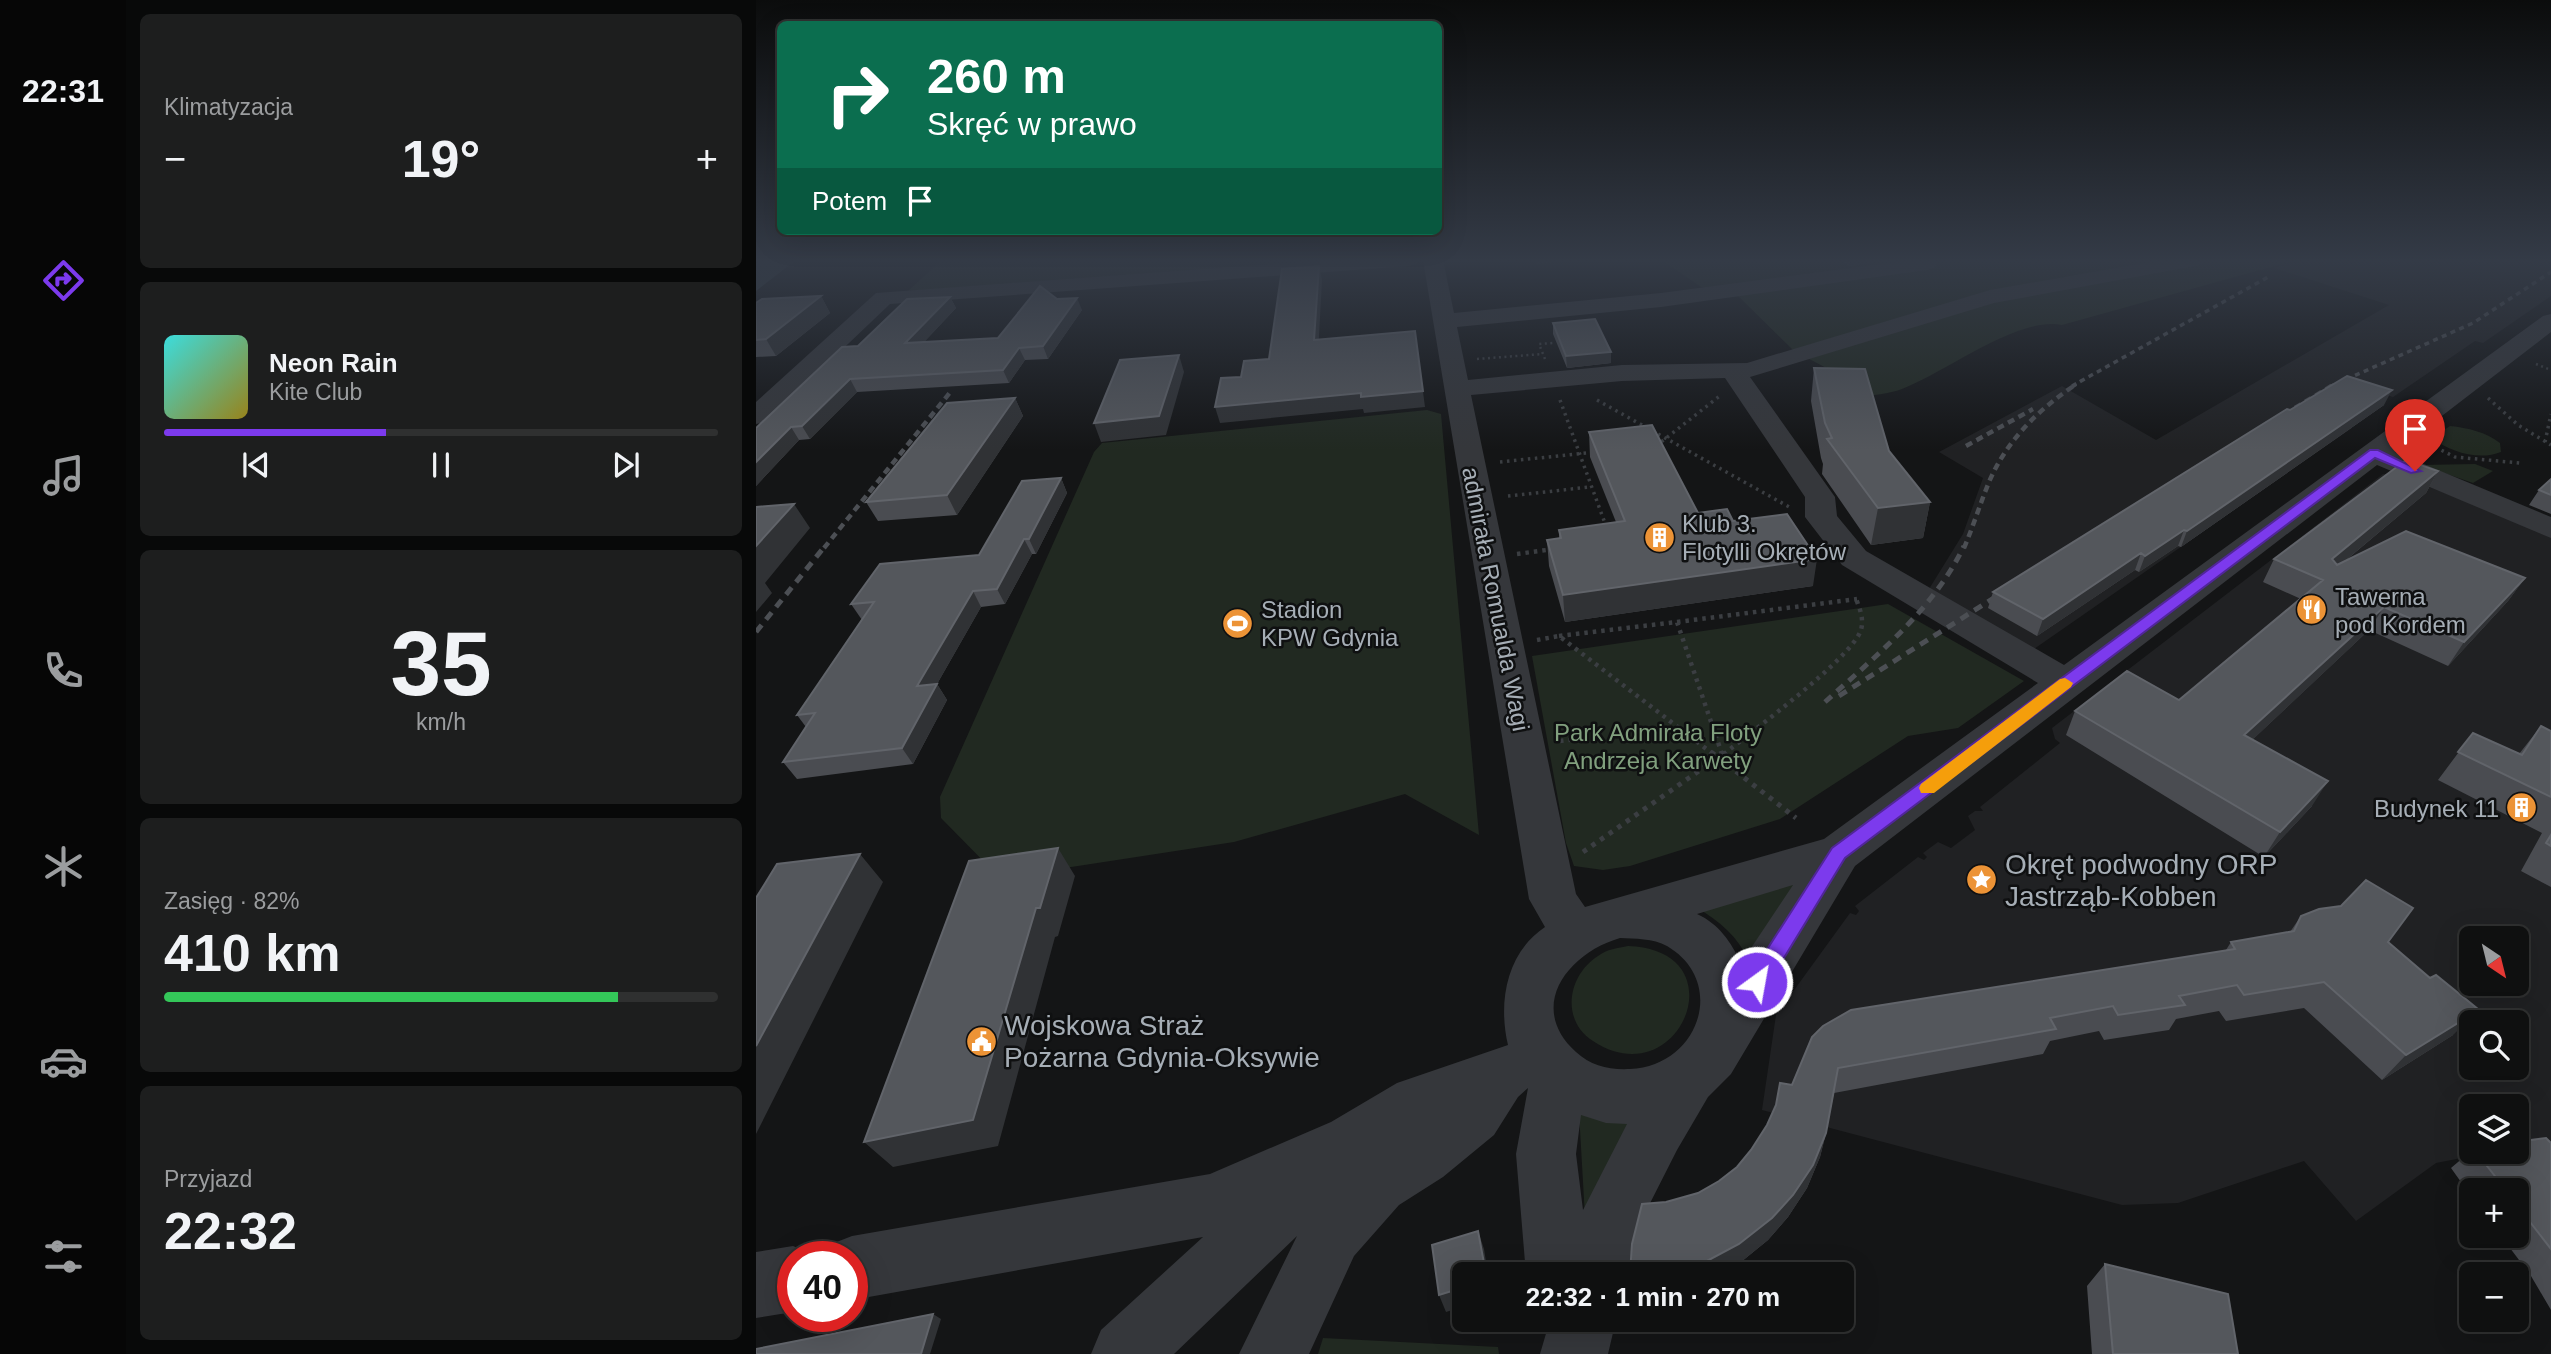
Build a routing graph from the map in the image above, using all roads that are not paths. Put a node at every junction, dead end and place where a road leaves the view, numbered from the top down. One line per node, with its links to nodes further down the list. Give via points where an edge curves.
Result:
1 (858, 323): 7 (street)
2 (1446, 323): 5 (street, admirała Romualda Wagi)
3 (1920, 323): 6 (street)
4 (2548, 323): 8 (street)
5 (1455, 375): 6 (street, via 1556,380 1622,373); 12 (street, admirała Romualda Wagi, via 1553,899)
6 (1737, 377): 10 (street, via 1820,497 1821,517 1854,558)
7 (756, 416)
8 (2374, 453): 9 (street); 10 (street)
9 (2551, 528)
10 (2066, 683): 11 (street)
11 (1839, 853): 12 (street); 13 (street)
12 (1597, 925): 13 (street, via 1646,918 1670,924 1692,936 1710,954 1728,998 1726,1023); 14 (street, via 1545,958 1530,992)
13 (1702, 1063): 14 (street, via 1663,1091 1637,1097 1584,1089); 17 (street, via 1656,1129 1613,1212)
14 (1531, 1067): 15 (street, via 1475,1115); 16 (street)
15 (1392, 1146): 18 (street, via 1211,1205); 23 (street, via 1208,1277); 24 (street, via 1332,1234)
16 (1557, 1262)
17 (1599, 1262)
18 (868, 1265)
19 (777, 1282): 20 (street)
20 (756, 1285)
21 (1564, 1332): 25 (street)
22 (1580, 1332): 26 (street)
23 (1125, 1354)
24 (1273, 1354)
25 (1567, 1354)
26 (1574, 1354)

